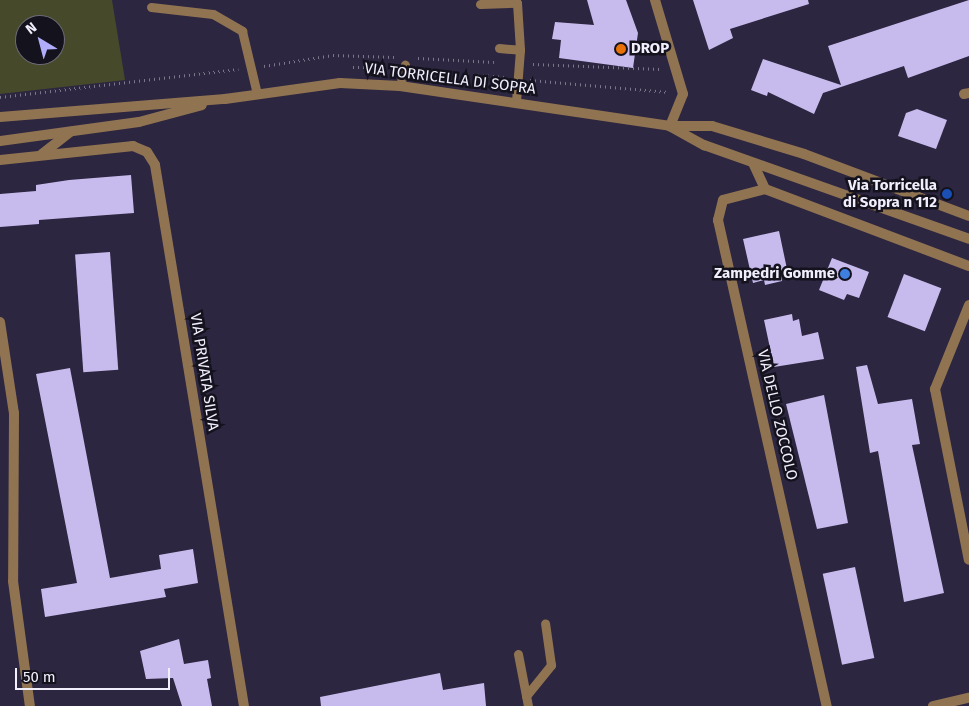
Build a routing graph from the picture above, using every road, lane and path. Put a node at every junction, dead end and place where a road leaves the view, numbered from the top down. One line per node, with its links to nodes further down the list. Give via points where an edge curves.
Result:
1 (655, 0): 10 (street)
2 (480, 4): 5 (lane, via 517,3)
3 (152, 7): 13 (lane, via 213,14 242,31)
4 (499, 48): 5 (lane)
5 (520, 50): 16 (lane)
6 (414, 58): 7 (path)
7 (500, 62)
8 (525, 64): 10 (path)
9 (405, 65): 11 (lane)
10 (676, 70): 18 (street, via 683,94)
11 (400, 86): 13 (street, VIA TORRICELLA DI SOPRA, via 340,83); 16 (street, VIA TORRICELLA DI SOPRA)
12 (88, 90): 14 (path)
13 (257, 94): 15 (street, VIA TORRICELLA DI SOPRA)
14 (0, 97)
15 (225, 99): 17 (street, VIA TORRICELLA DI SOPRA); 19 (street, VIA TORRICELLA DI SOPRA, via 139,122)
16 (516, 101): 18 (street, VIA TORRICELLA DI SOPRA)
17 (0, 117)
18 (670, 126): 23 (street, VIA TORRICELLA DI SOPRA, via 704,145); 25 (street, VIA TORRICELLA DI SOPRA, via 721,128 804,154)
19 (70, 132): 20 (street, VIA TORRICELLA DI SOPRA); 21 (street)
20 (0, 141)
21 (39, 156): 22 (street, VIA PRIVATA SILVA); 36 (street, VIA PRIVATA SILVA, via 133,146 147,152 155,165)
22 (0, 160)
23 (753, 163): 24 (street); 26 (street, VIA TORRICELLA DI SOPRA)
24 (765, 189): 27 (street); 38 (street, VIA DELLO ZOCCOLO, via 723,200 718,220)
25 (969, 216)
26 (969, 239)
27 (969, 266)
28 (969, 305): 30 (street, via 935,389)
29 (0, 322): 35 (street, via 14,413 13,581)
30 (969, 560)
31 (544, 623): 33 (lane, via 552,665)
32 (518, 654): 33 (lane)
33 (526, 696): 37 (lane)
34 (969, 698): 39 (street)
35 (30, 706)
36 (244, 706)
37 (528, 706)
38 (827, 706)
39 (933, 706)

